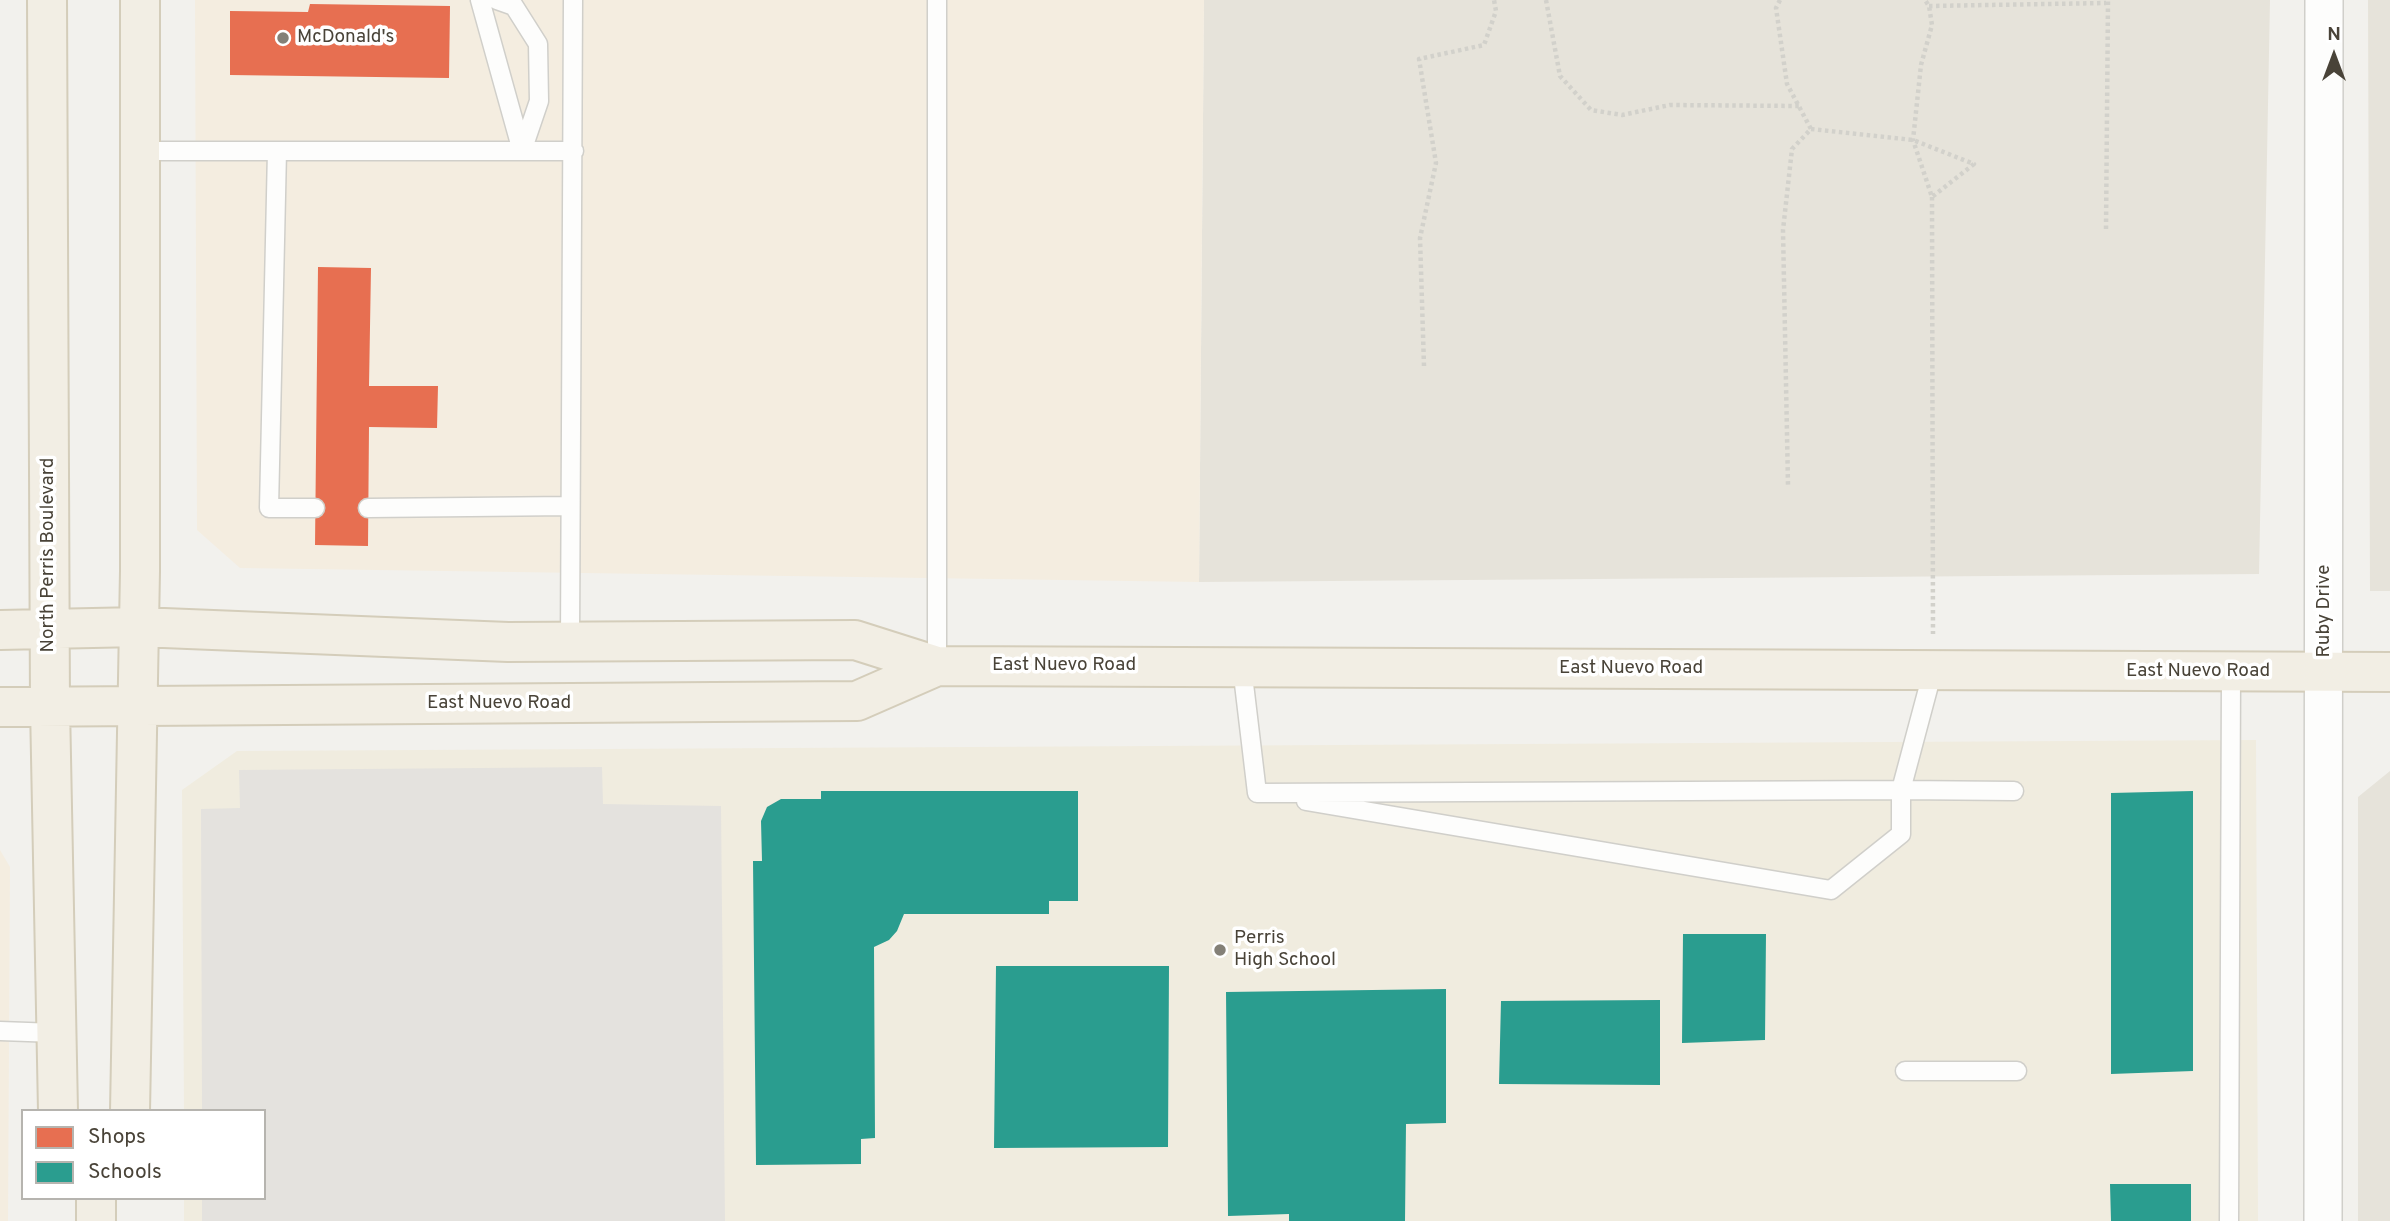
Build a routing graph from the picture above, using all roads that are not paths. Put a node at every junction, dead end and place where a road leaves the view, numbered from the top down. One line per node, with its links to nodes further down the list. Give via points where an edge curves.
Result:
1 (47, 0): 16 (main road, North Perris Boulevard)
2 (141, 0): 8 (main road)
3 (480, 0): 10 (lane)
4 (497, 0): 10 (lane, via 514,6 538,44 539,101)
5 (573, 0): 11 (lane)
6 (937, 0): 19 (lane)
7 (2324, 0): 23 (street, Ruby Drive)
8 (141, 151): 9 (lane); 15 (main road)
9 (277, 151): 10 (lane); 13 (lane, via 269,508)
10 (522, 151): 11 (lane)
11 (574, 151): 12 (lane)
12 (570, 506): 14 (lane); 18 (lane)
13 (316, 508)
14 (368, 508)
15 (139, 627): 16 (main road, East Nuevo Road); 18 (main road, East Nuevo Road); 26 (main road)
16 (50, 629): 17 (main road, East Nuevo Road); 25 (main road, North Perris Boulevard)
17 (0, 630)
18 (570, 642): 19 (main road, East Nuevo Road, via 855,639)
19 (937, 666): 20 (main road, East Nuevo Road); 26 (main road, East Nuevo Road, via 857,701)
20 (1242, 667): 21 (main road, East Nuevo Road); 30 (lane)
21 (1933, 670): 22 (main road, East Nuevo Road); 28 (lane)
22 (2231, 672): 23 (main road, East Nuevo Road); 39 (lane)
23 (2325, 672): 24 (main road, East Nuevo Road); 40 (street, Ruby Drive)
24 (2390, 673)
25 (50, 706): 26 (main road, East Nuevo Road); 27 (main road, East Nuevo Road); 32 (main road, North Perris Boulevard)
26 (136, 706): 36 (main road)
27 (0, 707)
28 (1901, 790): 29 (lane); 30 (lane); 30 (lane, via 1901,834 1831,890)
29 (2014, 791)
30 (1257, 793)
31 (0, 1031): 32 (lane)
32 (56, 1033): 35 (main road, North Perris Boulevard)
33 (1905, 1072): 34 (lane)
34 (2017, 1072)
35 (58, 1109)
36 (130, 1109)
37 (96, 1200): 38 (main road)
38 (96, 1221)
39 (2229, 1221)
40 (2323, 1221)

